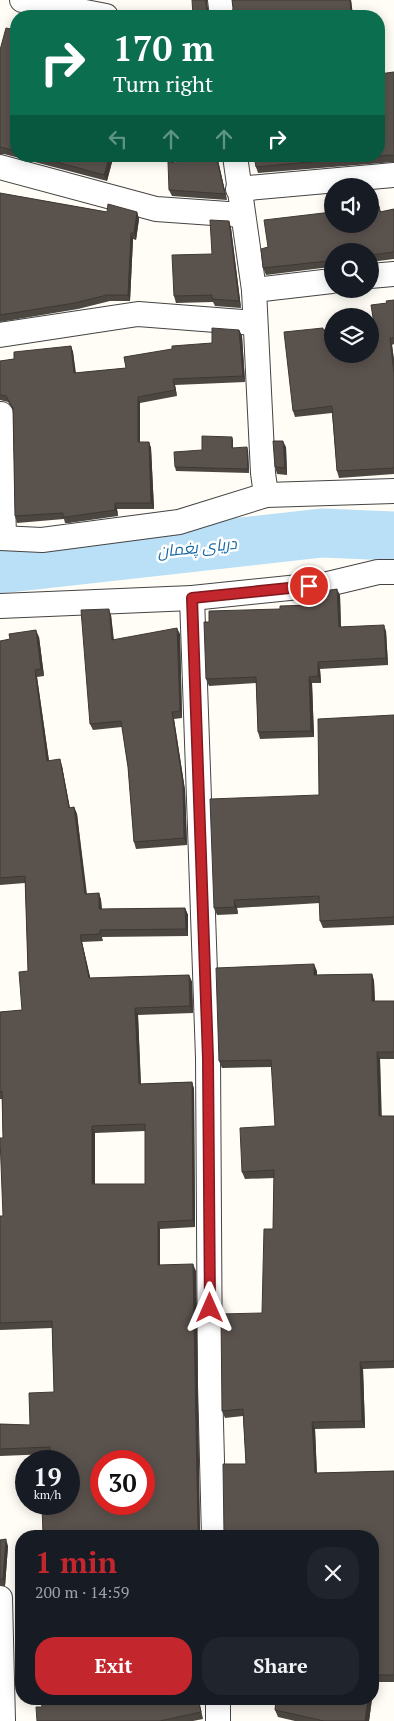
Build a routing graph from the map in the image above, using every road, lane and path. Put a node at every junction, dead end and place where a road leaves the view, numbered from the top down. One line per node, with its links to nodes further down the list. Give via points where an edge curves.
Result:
1 (22, 0): 2 (street)
2 (74, 10)
3 (236, 162): 6 (street)
4 (0, 167): 7 (street, via 156,209)
5 (394, 175): 6 (street)
6 (238, 189): 7 (street)
7 (242, 215): 11 (street)
8 (394, 274): 9 (street)
9 (379, 275)
10 (324, 282): 11 (street)
11 (254, 290): 12 (street)
12 (255, 322): 13 (street, via 138,314); 16 (street)
13 (0, 335)
14 (1, 414): 17 (street)
15 (394, 491): 16 (street)
16 (266, 495): 17 (street, via 179,522 42,540)
17 (2, 538)
18 (394, 572): 19 (street, via 378,572 328,584)
19 (192, 598): 20 (street); 21 (street, via 208,1058)
20 (0, 606)
21 (214, 1530)
22 (0, 1598): 24 (street)
23 (218, 1705): 25 (street)
24 (3, 1721)
25 (218, 1721)

